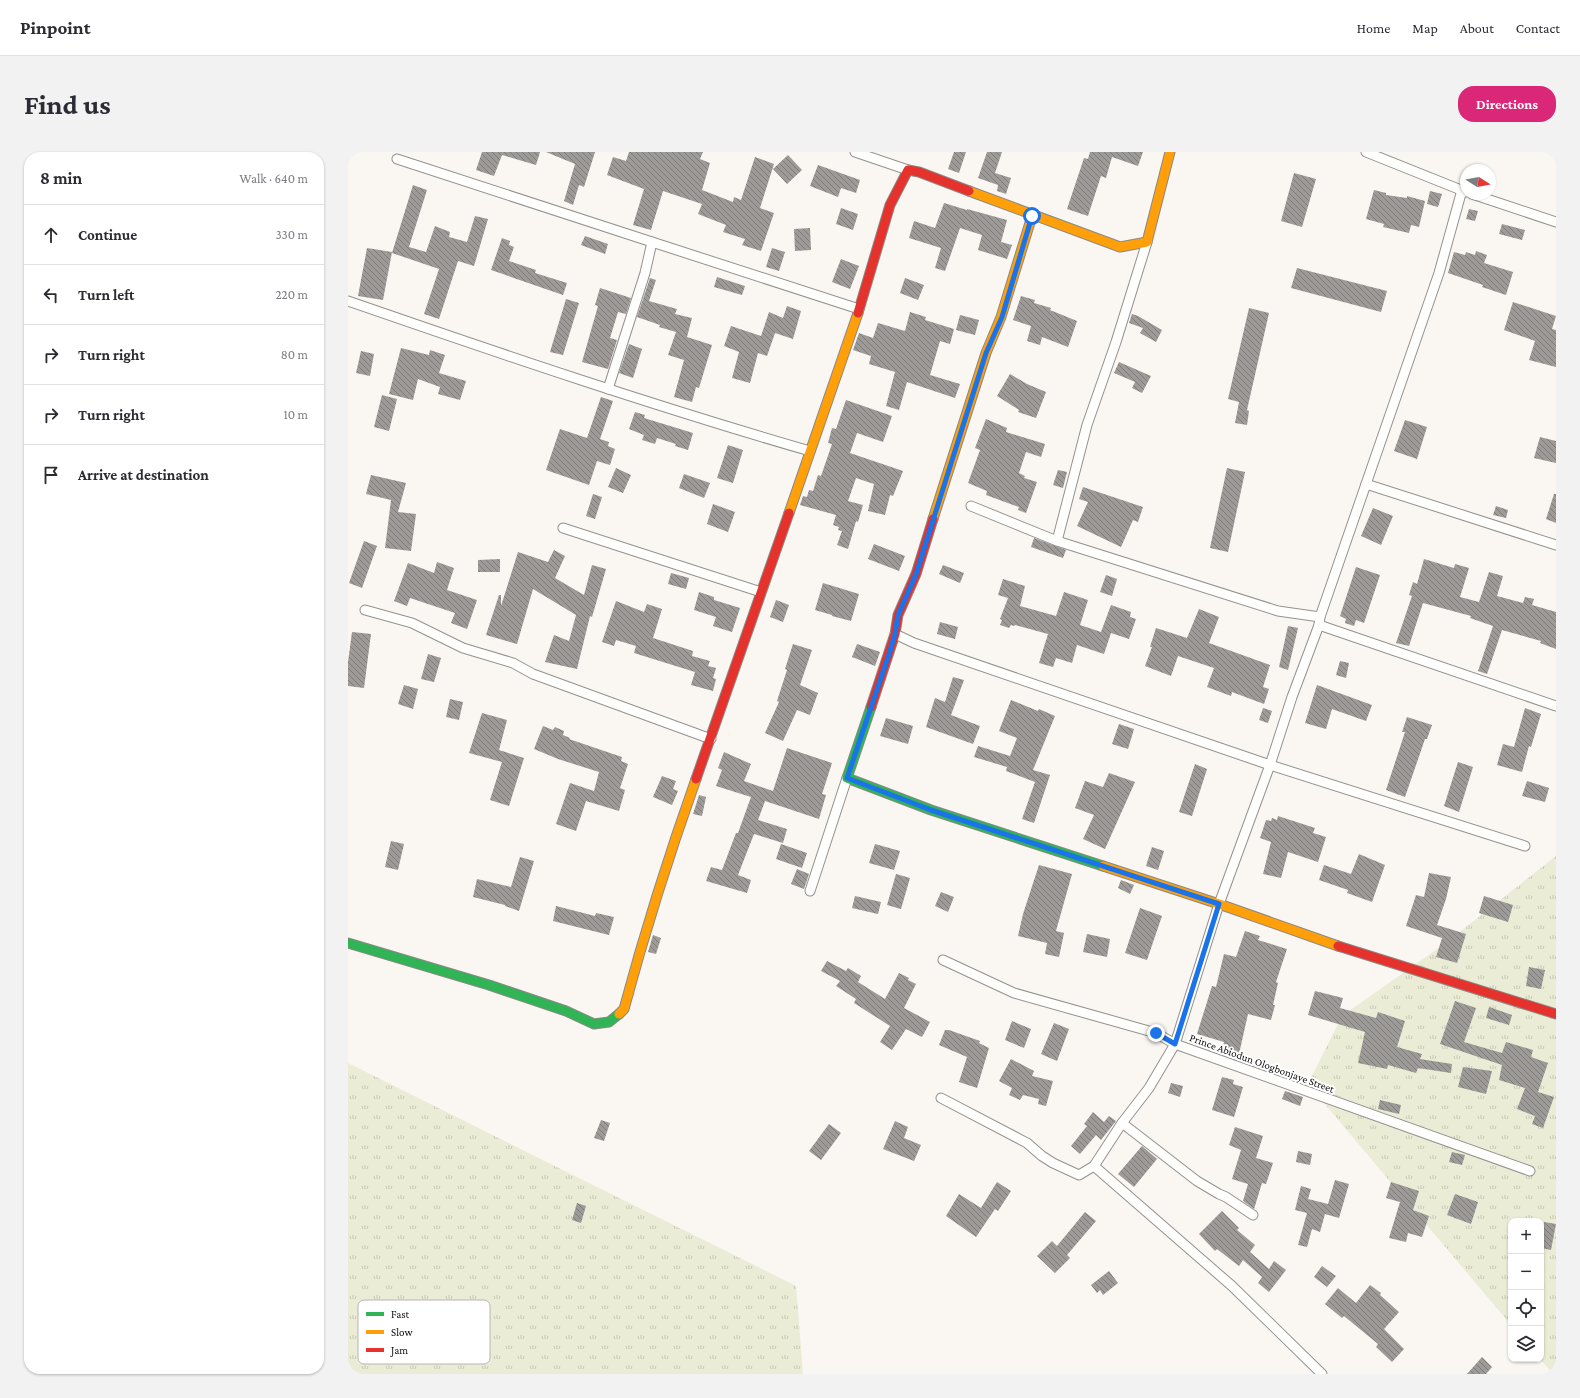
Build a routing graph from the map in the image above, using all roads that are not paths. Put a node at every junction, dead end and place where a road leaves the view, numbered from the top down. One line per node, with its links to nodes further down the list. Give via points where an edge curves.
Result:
1 (855, 152): 5 (street)
2 (1170, 152): 12 (street)
3 (1366, 152): 6 (street)
4 (397, 158): 11 (street)
5 (908, 170): 9 (street); 14 (street, via 890,205)
6 (1460, 189)
7 (1461, 200): 17 (street, via 1439,273)
8 (1490, 200): 10 (street)
9 (1032, 216): 12 (street, via 1120,248); 25 (street, via 1002,317 986,353 916,574 898,615)
10 (1556, 222)
11 (652, 242): 14 (street); 15 (street, via 645,273)
12 (1147, 242): 20 (street, via 1116,342 1086,425)
13 (348, 301): 15 (street)
14 (859, 309): 16 (street)
15 (608, 389): 16 (street)
16 (810, 451): 22 (street)
17 (1366, 484): 21 (street); 24 (street)
18 (971, 506): 20 (street)
19 (563, 528): 22 (street)
20 (1057, 541): 24 (street, via 1278,611)
21 (1556, 545)
22 (761, 592): 27 (street)
23 (365, 610): 27 (street, via 412,623 463,648 513,663 533,674)
24 (1320, 621): 26 (street); 28 (street)
25 (895, 634): 28 (street, via 914,643); 29 (street)
26 (1556, 706)
27 (711, 739): 33 (street, via 672,847 624,1008 610,1022 594,1024 566,1011 503,990)
28 (1270, 765): 30 (street); 32 (street)
29 (847, 778): 31 (street); 32 (street, via 931,810)
30 (1526, 846)
31 (810, 891)
32 (1219, 904): 35 (street, via 1312,938); 36 (street)
33 (348, 943)
34 (943, 960): 36 (street, Prince Abiodun Ologbonjaye Street, via 1014,992 1156,1033)
35 (1556, 1014)
36 (1175, 1044): 38 (street, via 1149,1088); 40 (street, Prince Abiodun Ologbonjaye Street)
37 (941, 1098): 39 (street, via 1028,1143 1053,1163 1080,1175)
38 (1122, 1123): 39 (street); 41 (street, via 1197,1181 1226,1196)
39 (1094, 1166): 42 (street, via 1232,1286)
40 (1530, 1171)
41 (1253, 1215)
42 (1322, 1374)

